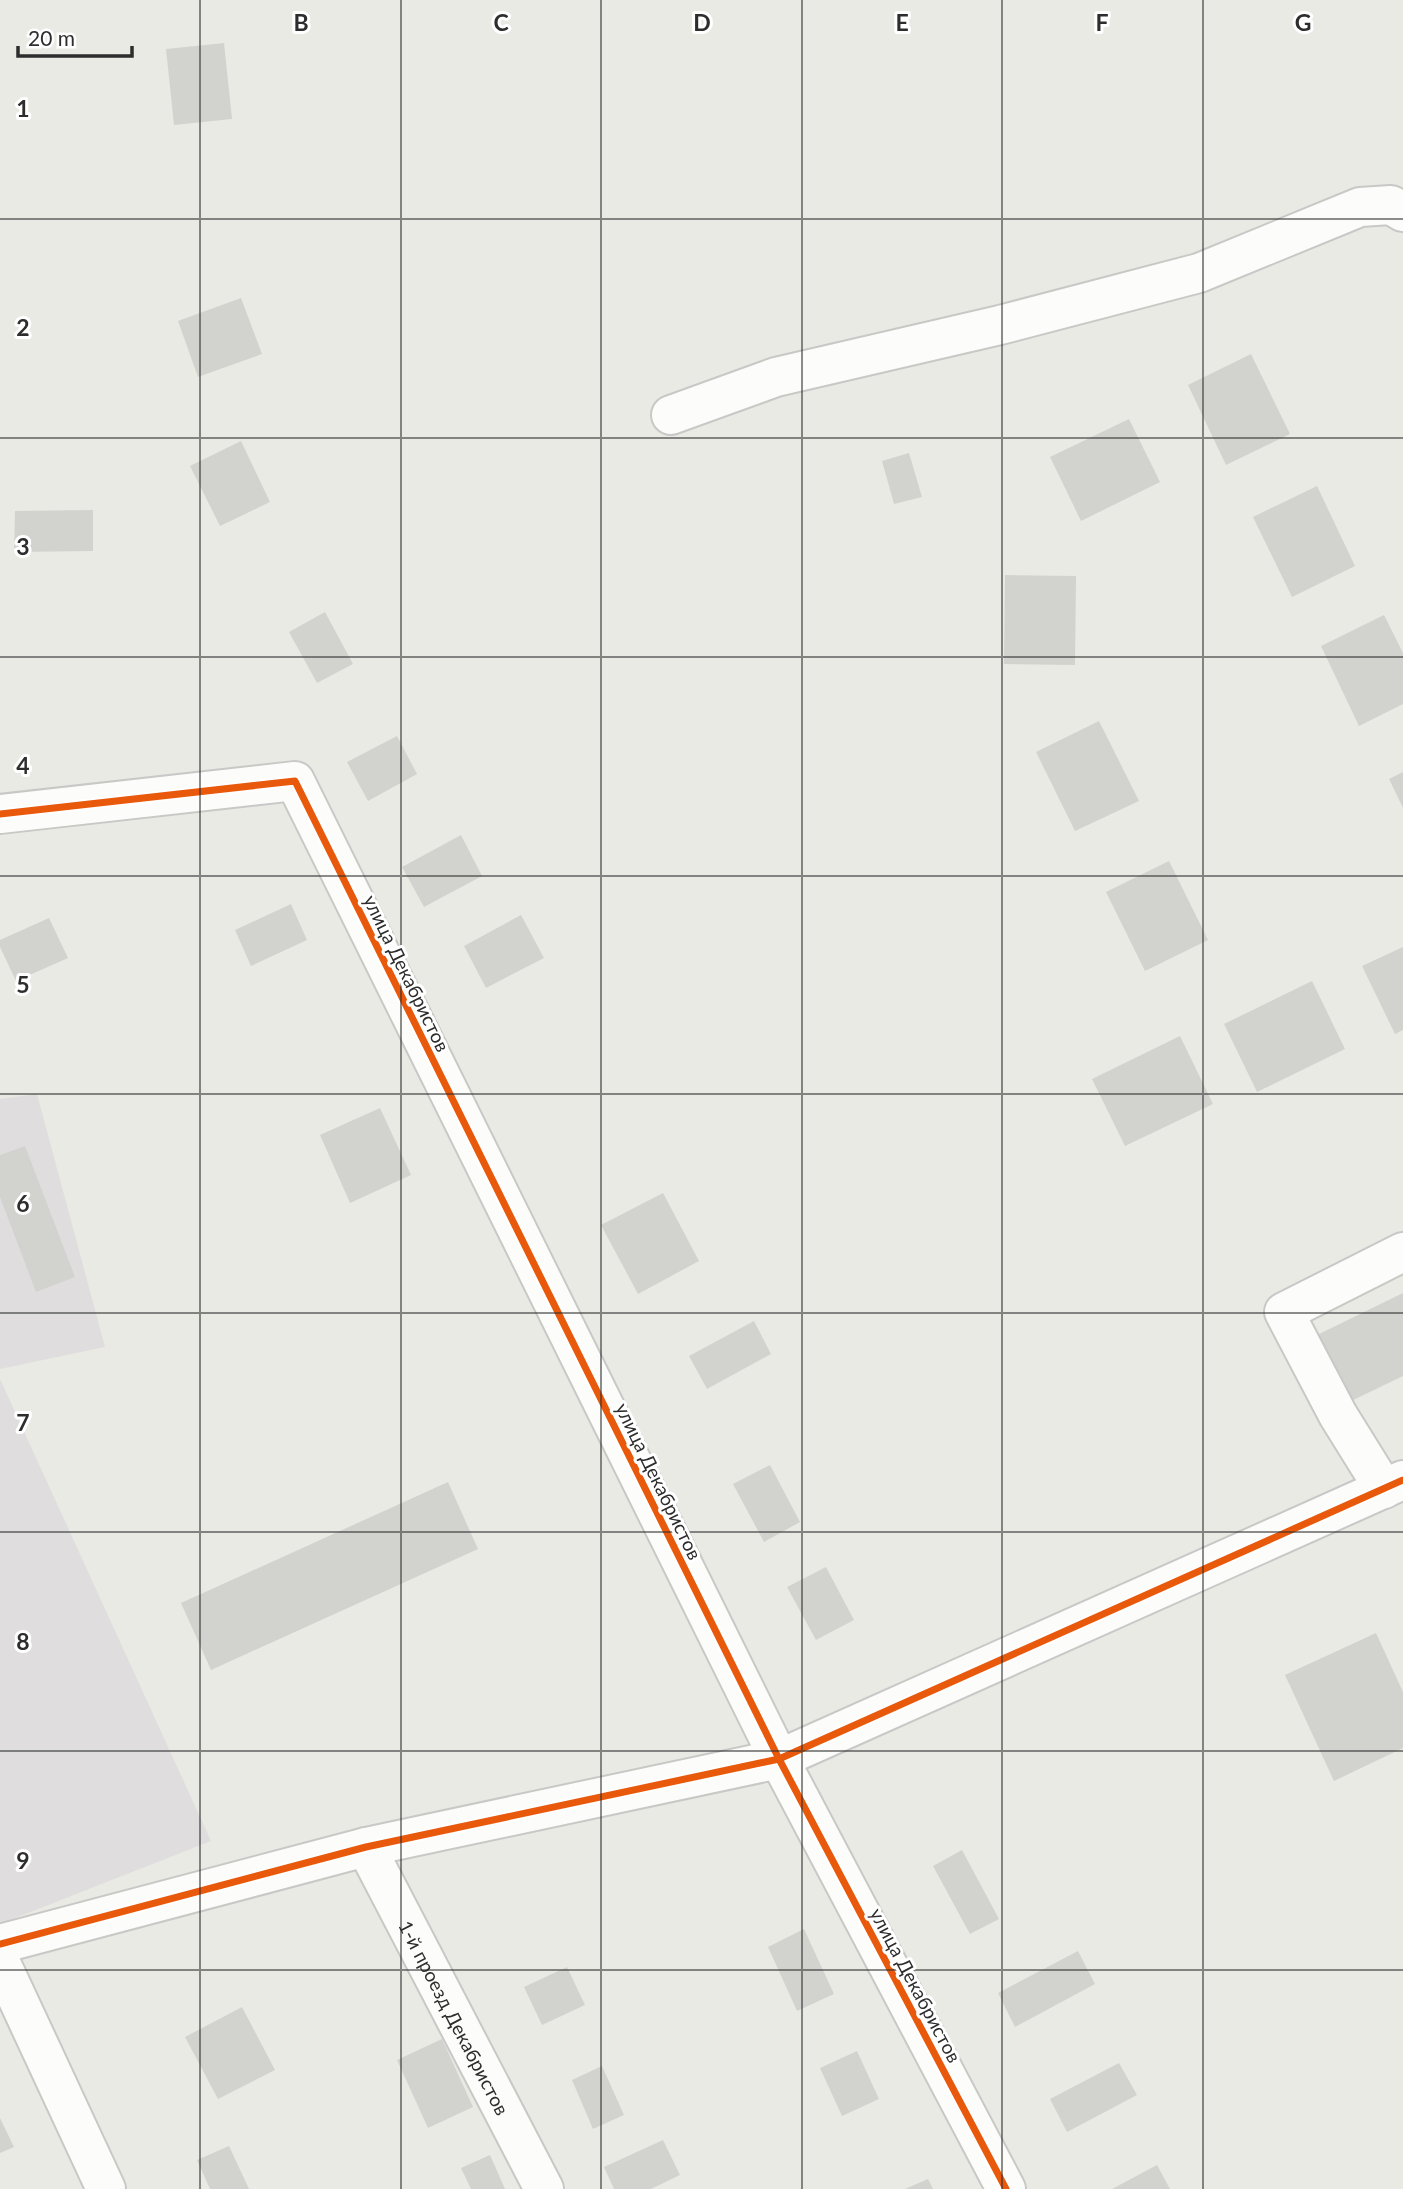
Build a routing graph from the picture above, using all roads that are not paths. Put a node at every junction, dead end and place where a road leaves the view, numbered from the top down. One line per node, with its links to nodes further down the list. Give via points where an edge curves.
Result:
1 (1403, 212): 2 (street, via 1391,205 1360,207 1199,273 776,377)
2 (671, 415)
3 (0, 814): 6 (street, улица Декабристов, via 295,781)
4 (1403, 1252): 5 (street, via 1284,1312 1338,1415)
5 (1393, 1485): 6 (street)
6 (779, 1759): 7 (street); 12 (street, улица Декабристов)
7 (366, 1847): 8 (street); 11 (street, 1-й проезд Декабристов)
8 (0, 1944)
9 (0, 1961): 10 (street)
10 (106, 2189)
11 (544, 2189)
12 (1006, 2189)

